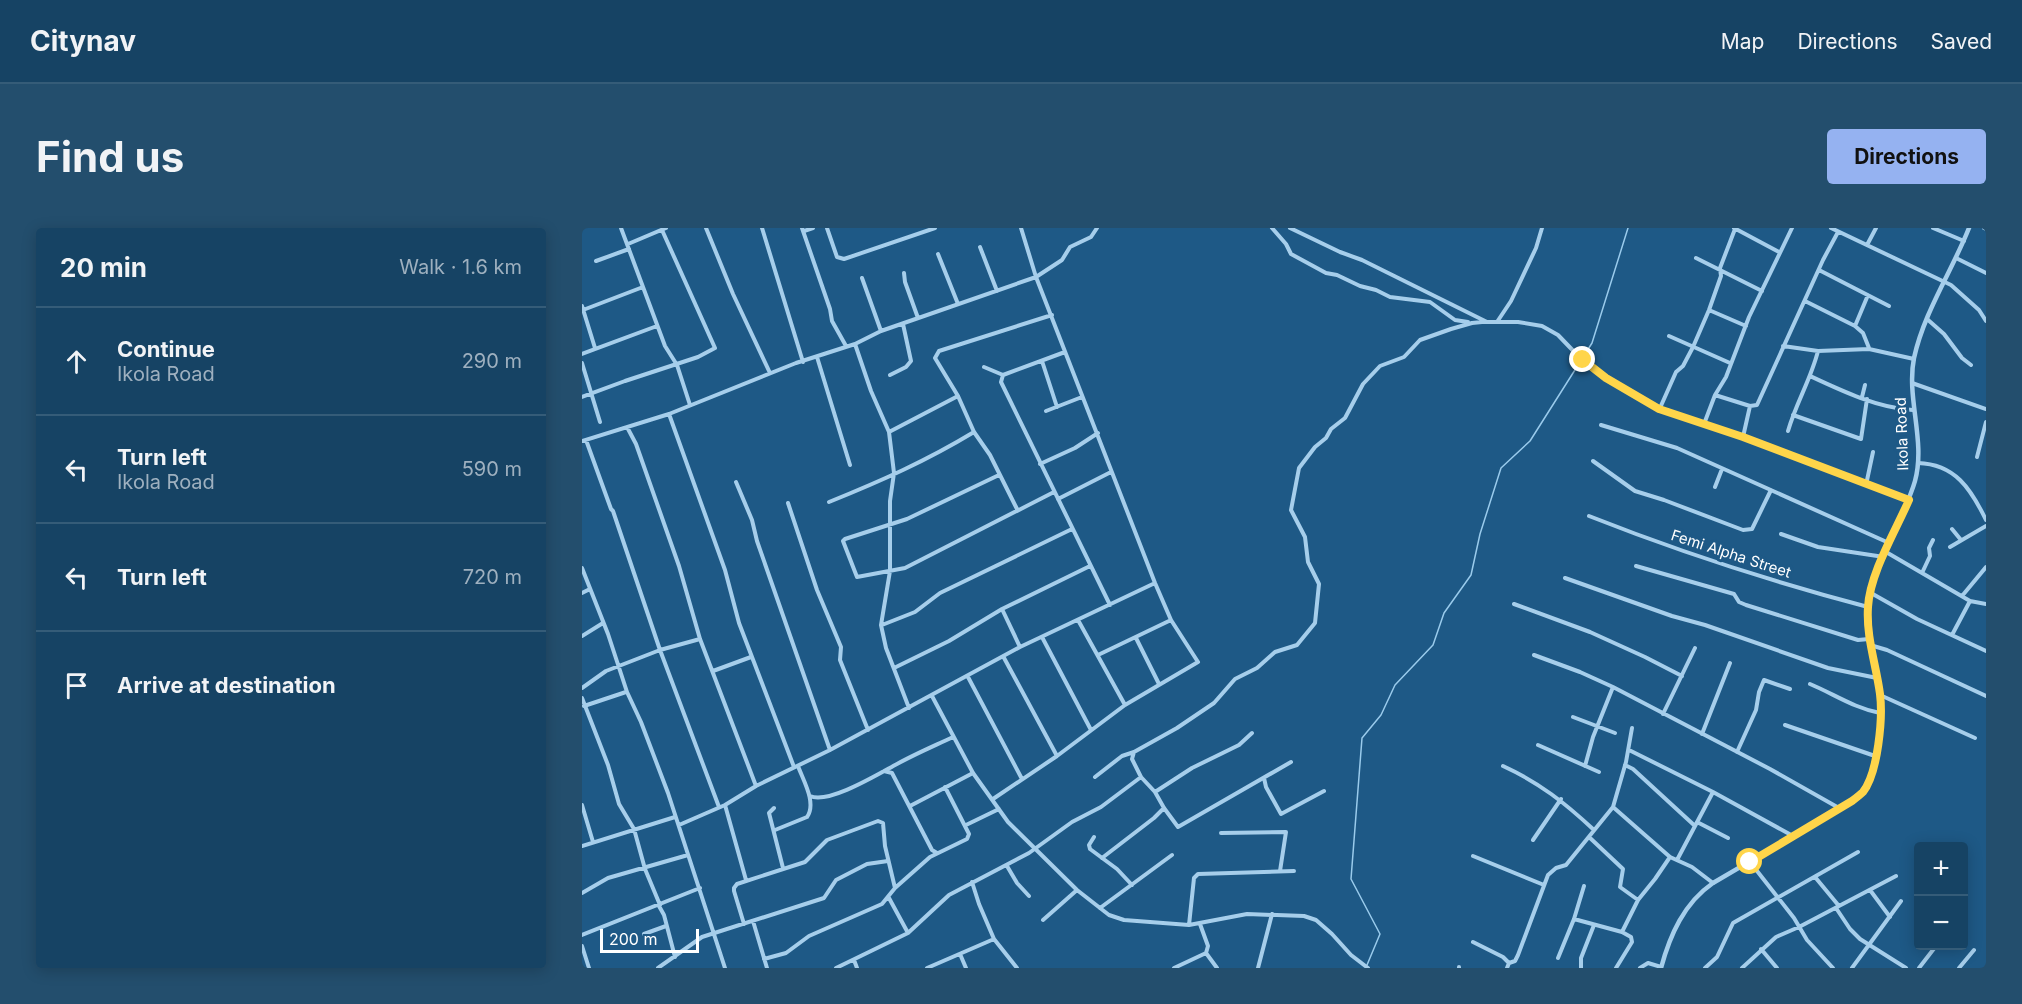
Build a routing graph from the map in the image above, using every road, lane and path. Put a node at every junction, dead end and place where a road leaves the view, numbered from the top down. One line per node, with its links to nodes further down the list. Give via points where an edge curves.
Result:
1 (621, 228): 23 (street)
2 (706, 228): 77 (street)
3 (762, 228): 71 (street)
4 (813, 228): 19 (street)
5 (827, 228): 6 (street, via 837,257 844,259)
6 (935, 228)
7 (1021, 228): 34 (street)
8 (1097, 228): 34 (street, via 1091,237 1070,247 1062,261)
9 (1272, 228): 50 (street, via 1291,254 1326,273 1390,297 1430,302 1455,320)
10 (1290, 228): 51 (street)
11 (1542, 228): 52 (street, via 1511,301)
12 (1734, 228): 25 (street); 30 (street)
13 (1792, 228): 25 (street)
14 (1831, 228): 20 (street)
15 (1876, 228): 22 (street)
16 (1933, 228): 21 (street)
17 (1969, 228): 21 (street, Ikola Road)
18 (664, 229): 23 (street); 74 (street, via 715,348)
19 (803, 230): 60 (street, via 832,321)
20 (1838, 232): 22 (street); 31 (street)
21 (1964, 242): 28 (street, Ikola Road)
22 (1867, 245): 36 (street)
23 (629, 247): 29 (street); 37 (street)
24 (980, 248): 38 (street)
25 (1779, 252): 39 (street)
26 (938, 254): 42 (street)
27 (1696, 258): 30 (street)
28 (1956, 258): 33 (street); 36 (street, Ikola Road)
29 (596, 261)
30 (1720, 268): 39 (street); 45 (street)
31 (1819, 270): 40 (street); 41 (street)
32 (904, 273): 47 (street)
33 (1986, 273)
34 (1036, 277): 38 (street); 46 (street)
35 (862, 278): 57 (street)
36 (1945, 283): 48 (street, Ikola Road); 49 (street, via 1965,297)
37 (643, 287): 44 (street); 54 (street)
38 (997, 291): 42 (street)
39 (1762, 291): 55 (street)
40 (1868, 295): 43 (street); 56 (street)
41 (1805, 301): 56 (street); 61 (street)
42 (958, 304): 47 (street)
43 (1889, 306)
44 (583, 308): 63 (street)
45 (1709, 310): 55 (street); 62 (street)
46 (1052, 315): 66 (street); 85 (street, via 939,351 935,358)
47 (918, 318): 53 (street)
48 (1928, 319): 69 (street, Ikola Road); 75 (street)
49 (1986, 321)
50 (1472, 322): 51 (street); 213 (street, via 1420,340 1404,357 1380,366 1363,384 1345,418 1301,464 1291,510 1305,537 1308,562 1319,584 1315,623 1302,641 1275,652 1257,668 1235,679 1214,703)
51 (1489, 323): 52 (street)
52 (1497, 323): 92 (street, via 1542,326 1558,335 1606,378)
53 (903, 324): 57 (street); 78 (street, via 911,361)
54 (657, 326): 63 (street); 74 (street)
55 (1746, 326): 73 (street)
56 (1855, 326): 64 (street, via 1863,333)
57 (881, 331): 59 (street)
58 (1669, 336): 62 (street)
59 (855, 344): 60 (street); 104 (street)
60 (846, 346): 68 (street)
61 (1784, 346): 65 (street); 90 (street, via 1759,403)
62 (1693, 347): 73 (street); 92 (street)
63 (595, 348): 67 (street)
64 (1869, 349): 65 (street); 69 (street)
65 (1818, 351): 80 (street)
66 (1065, 352): 70 (street); 87 (street)
67 (582, 354)
68 (817, 357): 71 (street); 114 (street)
69 (1914, 359): 81 (street, Ikola Road)
70 (1042, 361): 79 (street); 91 (street)
71 (803, 362): 77 (street)
72 (582, 363): 83 (street)
73 (1730, 363): 84 (street)
74 (677, 365): 83 (street); 89 (street)
75 (1971, 365)
76 (984, 366): 79 (street)
77 (770, 374): 89 (street)
78 (890, 375)
79 (1003, 375): 113 (street, via 1001,382)
80 (1810, 376): 88 (street); 97 (street)
81 (1912, 383): 93 (street); 94 (street, Ikola Road)
82 (1865, 385): 88 (street)
83 (591, 393): 86 (street); 98 (street)
84 (1715, 395): 90 (street); 100 (street)
85 (958, 396): 104 (street); 105 (street)
86 (582, 397)
87 (1082, 397): 91 (street); 106 (street)
88 (1865, 398): 94 (street); 97 (street, via 1861,440)
89 (690, 405): 96 (street)
90 (1750, 406): 107 (street)
91 (1057, 407): 95 (street)
92 (1659, 409): 100 (street)
93 (1986, 409)
94 (1913, 410): 112 (street, Ikola Road)
95 (1046, 411)
96 (669, 414): 102 (street); 176 (street, via 725,570)
97 (1793, 415): 103 (street)
98 (600, 422)
99 (1986, 422): 110 (street)
100 (1704, 424): 107 (street)
101 (1601, 425): 115 (street, via 1677,448)
102 (627, 427): 108 (street); 167 (street, via 666,529)
103 (1788, 431)
104 (889, 432): 118 (street)
105 (974, 432): 117 (street); 118 (street)
106 (1098, 433): 113 (street); 116 (street)
107 (1743, 437): 120 (street)
108 (584, 441): 171 (street, via 613,511)
109 (1874, 452): 120 (street)
110 (1977, 457)
111 (1593, 461): 122 (street, via 1635,491 1743,530 1752,529)
112 (1918, 463): 125 (street, Ikola Road); 130 (street, via 1946,468 1963,483)
113 (1040, 464): 123 (street)
114 (850, 465)
115 (1722, 469): 121 (street); 122 (street)
116 (1112, 474): 124 (street); 148 (street)
117 (999, 475): 128 (street); 131 (street)
118 (892, 477): 127 (street); 131 (street)
119 (736, 482): 211 (street)
120 (1866, 485): 125 (street)
121 (1715, 487)
122 (1771, 490): 138 (street)
123 (1054, 492): 124 (street); 128 (street)
124 (1058, 500): 133 (street)
125 (1909, 500): 138 (street, Ikola Road)
126 (788, 502): 203 (street, via 841,647 840,660)
127 (829, 502)
128 (1017, 509): 145 (street, via 905,568)
129 (1589, 516): 157 (street, Femi Alpha Street, via 1751,574)
130 (1986, 520)
131 (890, 525): 145 (street); 145 (street, via 843,541 856,577)
132 (1986, 526): 137 (street)
133 (1072, 529): 141 (street); 162 (street, via 940,593 915,612)
134 (1952, 529): 137 (street)
135 (1781, 534): 140 (street, via 1818,547)
136 (1933, 540): 146 (street)
137 (1962, 540): 139 (street)
138 (1890, 543): 140 (street, Ikola Road)
139 (1950, 547)
140 (1885, 555): 146 (street); 151 (street, Ikola Road)
141 (1090, 566): 156 (street); 158 (street)
142 (1636, 566): 168 (street, via 1734,594 1739,602 1756,609)
143 (582, 567): 149 (street)
144 (1986, 567): 152 (street)
145 (890, 571): 162 (street)
146 (1922, 573): 152 (street)
147 (1565, 578): 183 (street, via 1828,668)
148 (1155, 583): 156 (street); 160 (street)
149 (590, 589): 150 (street); 161 (street)
150 (582, 592)
151 (1871, 593): 157 (street, Ikola Road); 163 (street)
152 (1962, 596): 153 (street)
153 (1970, 601): 155 (street); 163 (street)
154 (1514, 604): 181 (street, via 1590,632)
155 (1986, 604)
156 (1110, 605): 159 (street)
157 (1868, 607): 168 (street, Ikola Road)
158 (1002, 609): 169 (street); 179 (street)
159 (1078, 620): 165 (street); 173 (street)
160 (1171, 620): 166 (street); 184 (street, via 1198,662)
161 (603, 623): 164 (street); 178 (street)
162 (881, 625): 179 (street)
163 (1952, 635): 172 (street)
164 (582, 636)
165 (1042, 637): 169 (street); 204 (street)
166 (1136, 638): 173 (street); 184 (street)
167 (700, 639): 171 (street); 180 (street)
168 (1869, 642): 183 (street, Ikola Road); 192 (street)
169 (1020, 647): 175 (street)
170 (1695, 648): 181 (street)
171 (660, 650): 178 (street); 242 (street)
172 (1986, 651)
173 (1098, 655): 195 (street)
174 (1534, 655): 186 (street)
175 (1003, 656): 182 (street); 215 (street)
176 (751, 657): 180 (street); 222 (street)
177 (1730, 663): 207 (street)
178 (618, 666): 187 (street); 189 (street)
179 (894, 668): 196 (street)
180 (713, 671): 231 (street)
181 (1682, 676): 198 (street)
182 (968, 677): 191 (street); 230 (street)
183 (1877, 678): 190 (street, Ikola Road)
184 (1159, 684): 195 (street)
185 (1810, 684): 197 (street, via 1861,709)
186 (1613, 687): 198 (street); 201 (street)
187 (582, 688)
188 (1790, 689): 214 (street, via 1764,680 1756,710)
189 (627, 692): 194 (street); 248 (street)
190 (1880, 695): 197 (street, Ikola Road); 209 (street)
191 (932, 696): 196 (street); 208 (street)
192 (1986, 696)
193 (582, 698): 194 (street)
194 (584, 705): 252 (street, via 619,804)
195 (1125, 705): 204 (street)
196 (909, 708): 203 (street)
197 (1880, 713): 216 (street, Ikola Road)
198 (1663, 714): 207 (street)
199 (1573, 717): 201 (street)
200 (1785, 725): 216 (street)
201 (1598, 728): 206 (street); 221 (street)
202 (1632, 728): 212 (street)
203 (868, 730): 211 (street)
204 (1091, 730): 215 (street)
205 (1252, 733): 234 (street, via 1239,745)
206 (1615, 733)
207 (1702, 734): 214 (street)
208 (953, 737): 219 (street); 226 (street)
209 (1975, 738)
210 (1538, 746): 221 (street)
211 (830, 750): 222 (street)
212 (1629, 750): 218 (street); 235 (street)
213 (1134, 752): 227 (street, via 1122,756); 228 (street, via 1132,759)
214 (1737, 752): 246 (street)
215 (1057, 756): 230 (street)
216 (1875, 756): 246 (street, Ikola Road, via 1863,791)
217 (1291, 762): 229 (street)
218 (1625, 765): 243 (street); 249 (street)
219 (892, 766): 223 (street); 225 (street)
220 (1503, 766): 238 (street)
221 (1585, 766): 224 (street)
222 (796, 767): 231 (street); 236 (street)
223 (884, 771): 225 (street); 236 (street, via 826,797)
224 (1599, 772)
225 (892, 773): 241 (street)
226 (973, 773): 232 (street); 237 (street)
227 (1095, 777)
228 (1141, 777): 234 (street); 264 (street)
229 (1264, 777): 233 (street, via 1281,814); 245 (street, via 1178,827)
230 (1022, 779): 237 (street)
231 (756, 786): 240 (street)
232 (945, 788): 241 (street); 251 (street)
233 (1324, 791)
234 (1155, 792): 245 (street)
235 (1713, 792): 249 (street); 256 (street)
236 (810, 796): 253 (street, via 807,817)
237 (993, 799): 247 (street)
238 (1561, 799): 254 (street); 260 (street)
239 (582, 805): 261 (street)
240 (725, 805): 242 (street); 283 (street)
241 (910, 806): 263 (street)
242 (719, 807): 250 (street)
243 (1613, 807): 254 (street); 271 (street)
244 (774, 808): 253 (street, via 769,813)
245 (1164, 808): 272 (street)
246 (1839, 808): 256 (street, Ikola Road)
247 (999, 809): 251 (street); 264 (street)
248 (675, 818): 250 (street); 252 (street)
249 (1696, 824): 259 (street); 273 (street)
250 (679, 825): 267 (street)
251 (966, 825): 266 (street, via 967,839)
252 (634, 829): 261 (street); 278 (street)
253 (775, 830): 277 (street)
254 (1594, 830): 258 (street)
255 (1221, 833): 280 (street, via 1286,832)
256 (1793, 836): 275 (street, Ikola Road)
257 (1094, 837): 272 (street, via 1089,847)
258 (1589, 837): 287 (street, via 1566,864 1552,871); 297 (street, via 1623,868 1620,887)
259 (1728, 838)
260 (1533, 840)
261 (593, 842): 262 (street)
262 (582, 846)
263 (932, 850): 266 (street); 270 (street)
264 (1036, 850): 276 (street); 291 (street)
265 (1858, 852): 282 (street)
266 (938, 853): 270 (street)
267 (688, 855): 278 (street); 289 (street)
268 (1172, 855): 286 (street)
269 (1473, 856): 287 (street)
270 (930, 857): 290 (street)
271 (1670, 857): 273 (street); 297 (street)
272 (1102, 858): 286 (street)
273 (1677, 860): 285 (street)
274 (888, 861): 277 (street, via 883,823 878,821 827,840 808,860); 290 (street); 306 (street, via 867,864 836,880 824,898)
275 (1750, 862): 285 (street, Ikola Road); 296 (street)
276 (1007, 866): 284 (street); 294 (street)
277 (783, 868): 283 (street)
278 (645, 869): 293 (street, via 608,878); 299 (street)
279 (1294, 871): 280 (street)
280 (1280, 872): 309 (street, via 1196,875)
281 (1896, 876): 292 (street)
282 (1815, 877): 296 (street); 300 (street)
283 (747, 880): 307 (street, via 734,888)
284 (972, 882): 314 (street, via 949,895); 318 (street)
285 (1713, 883): 332 (street, Ikola Road, via 1695,899 1679,922)
286 (1132, 885): 301 (street)
287 (1544, 885): 331 (street, via 1518,955)
288 (1584, 886): 304 (street)
289 (700, 888): 299 (street); 316 (street)
290 (895, 888): 295 (street)
291 (1077, 890): 301 (street); 305 (street)
292 (1870, 890): 300 (street); 303 (street)
293 (582, 893)
294 (1029, 896)
295 (889, 898): 314 (street); 329 (street, via 810,936 786,953)
296 (1778, 899): 312 (street); 350 (street, via 1733,923 1717,957)
297 (1638, 900): 313 (street)
298 (1901, 901): 303 (street)
299 (661, 904): 311 (street); 317 (street)
300 (1837, 907): 312 (street); 320 (street, via 1850,929)
301 (1100, 908): 309 (street, via 1124,921)
302 (1272, 914): 308 (street, via 1233,915); 344 (street); 345 (street, via 1316,920)
303 (1890, 917): 320 (street)
304 (1574, 919): 310 (street); 328 (street)
305 (1043, 920)
306 (753, 921): 307 (street); 329 (street)
307 (744, 924): 316 (street)
308 (1200, 924): 309 (street); 325 (street, via 1208,946)
309 (1189, 925)
310 (1594, 925): 313 (street); 347 (street)
311 (666, 926): 315 (street); 327 (street)
312 (1799, 927): 322 (street); 353 (street)
313 (1622, 932): 348 (street, via 1633,939)
314 (908, 933): 330 (street)
315 (644, 934)
316 (714, 934): 327 (street, via 702,937); 335 (street)
317 (582, 935)
318 (994, 939): 326 (street); 341 (street)
319 (1473, 942): 331 (street)
320 (1870, 945): 354 (street); 355 (street)
321 (582, 946): 333 (street)
322 (1761, 949): 351 (street); 352 (street)
323 (1932, 950): 356 (street)
324 (1974, 950): 357 (street)
325 (1206, 953): 342 (street); 343 (street)
326 (960, 954): 339 (street); 340 (street)
327 (675, 957): 334 (street)
328 (1558, 958)
329 (764, 959): 336 (street)
330 (854, 960): 337 (street); 338 (street)
331 (1509, 963): 346 (street)
332 (1661, 967): 349 (street, via 1648,963)
333 (589, 968)
334 (658, 968)
335 (725, 968)
336 (767, 968)
337 (836, 968)
338 (857, 968)
339 (927, 968)
340 (966, 968)
341 (1017, 968)
342 (1174, 968)
343 (1217, 968)
344 (1258, 968)
345 (1368, 968)
346 (1507, 968)
347 (1581, 968)
348 (1616, 968)
349 (1640, 968)
350 (1705, 968)
351 (1742, 968)
352 (1777, 968)
353 (1833, 968)
354 (1851, 968)
355 (1906, 968)
356 (1919, 968)
357 (1959, 968)

